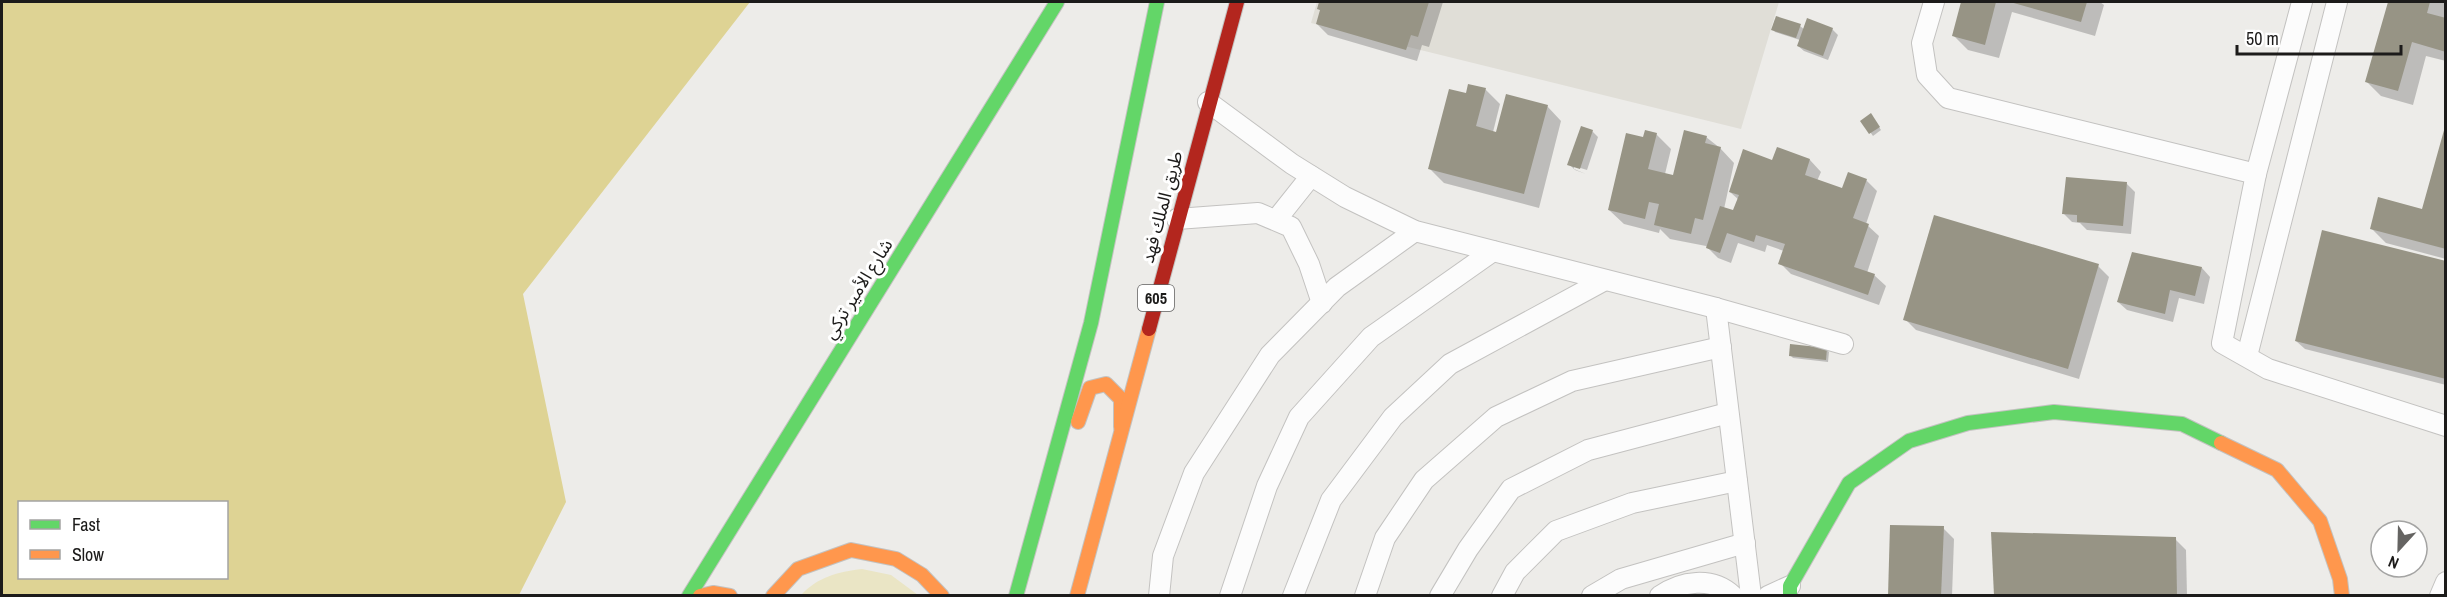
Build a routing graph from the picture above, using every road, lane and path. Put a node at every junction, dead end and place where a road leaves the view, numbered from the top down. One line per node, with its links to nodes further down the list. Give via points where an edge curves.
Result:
1 (1058, 2): 33 (main road, شارع الأمير تركي)
2 (1157, 2): 18 (main road)
3 (1934, 2): 8 (street, via 1922,43 1927,75 1948,98)
4 (2302, 2): 8 (street)
5 (2337, 2): 21 (street)
6 (1241, 4): 7 (main road, طريق الملك فهد / 605)
7 (1208, 102): 9 (street); 10 (main road, طريق الملك فهد / 605)
8 (2256, 174): 21 (street, via 2222,342)
9 (1311, 176): 11 (street); 12 (street)
10 (1177, 219): 11 (street, via 1258,213); 17 (main road, طريق الملك فهد / 605)
11 (1276, 220): 15 (street, via 1291,226)
12 (1415, 231): 13 (street); 15 (street, via 1337,287)
13 (1493, 251): 14 (street); 41 (street, via 1371,337 1299,417 1267,486)
14 (1605, 280): 16 (street); 42 (street, via 1450,364 1393,417 1331,500)
15 (1322, 303): 40 (street, via 1269,355 1194,473 1163,556)
16 (1716, 308): 19 (street); 20 (street)
17 (1150, 321): 23 (main road); 27 (main road, طريق الملك فهد / 605)
18 (1091, 324): 22 (main road); 26 (main road)
19 (1843, 344)
20 (1720, 347): 24 (street); 43 (street, via 1572,381 1496,417 1424,480 1385,538)
21 (2247, 356): 25 (street, via 2268,369)
22 (1096, 358)
23 (1126, 363)
24 (1728, 412): 28 (street); 44 (street, via 1588,450 1511,489)
25 (2445, 426)
26 (1061, 432): 27 (main road, via 1078,422 1090,388 1106,384 1121,399); 38 (main road)
27 (1121, 432): 39 (main road, طريق الملك فهد / 605)
28 (1737, 481): 29 (street); 45 (street, via 1632,503 1556,531 1515,572)
29 (1744, 543): 46 (street, via 1622,579); 48 (street)
30 (2445, 582): 51 (street)
31 (1790, 591): 49 (street); 50 (main road, via 1849,483 1909,441 1968,423 2054,412 2182,424 2277,470 2320,521)
32 (1732, 594): 47 (street, via 1698,581 1674,586)
33 (689, 596)
34 (700, 596): 35 (main road)
35 (730, 596)
36 (773, 596): 37 (main road, via 798,569 851,550 896,559 922,575)
37 (942, 596)
38 (1016, 596)
39 (1077, 596)
40 (1159, 596)
41 (1230, 596)
42 (1293, 596)
43 (1365, 596)
44 (1440, 596)
45 (1502, 596)
46 (1592, 596)
47 (1660, 596)
48 (1751, 596)
49 (1768, 596)
50 (2342, 596)
51 (2440, 596)

